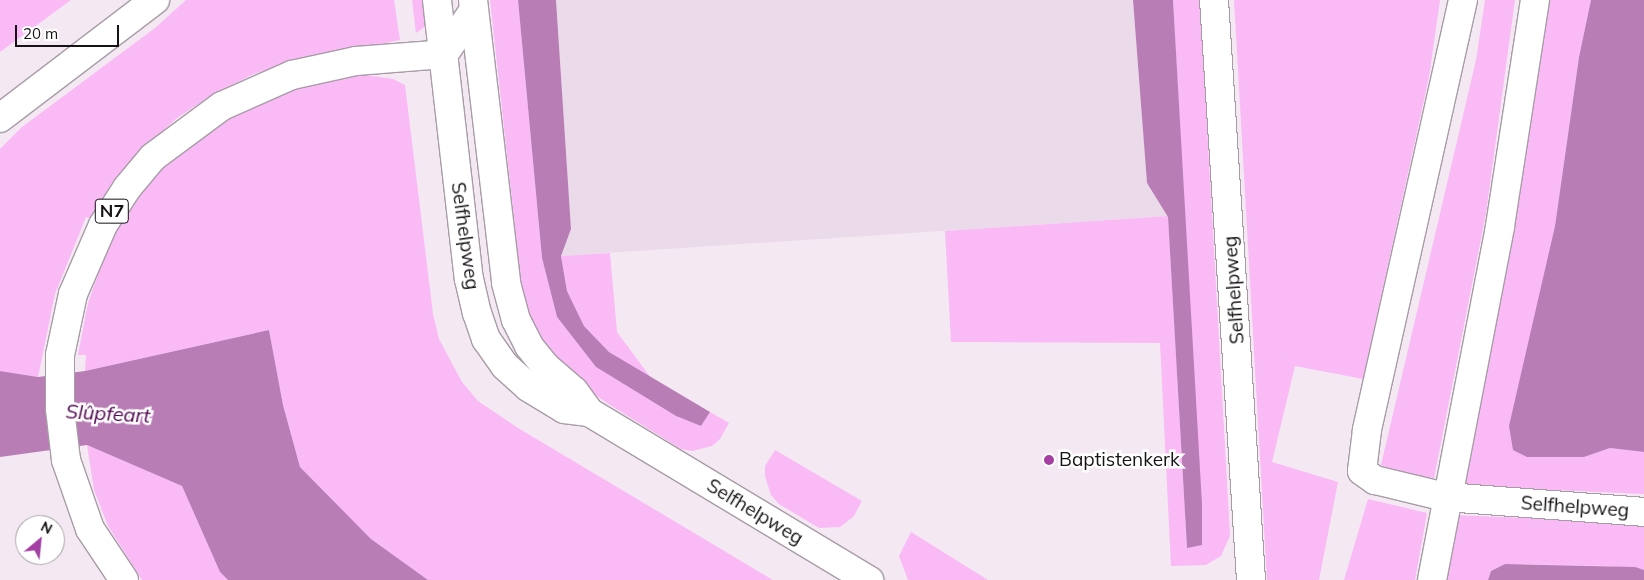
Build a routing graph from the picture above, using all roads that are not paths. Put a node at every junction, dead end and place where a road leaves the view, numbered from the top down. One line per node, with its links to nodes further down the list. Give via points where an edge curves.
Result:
1 (155, 0): 8 (main road)
2 (437, 0): 7 (main road, Selfhelpweg)
3 (1214, 0): 14 (main road, Selfhelpweg)
4 (1463, 0): 10 (main road, Selfhelpweg, via 1362,458 1362,471 1375,480)
5 (1535, 0): 10 (main road, via 1500,226)
6 (474, 5): 7 (main road); 9 (main road, Selfhelpweg, via 506,283 516,320 529,346 545,366 574,391)
7 (444, 54): 9 (main road, Selfhelpweg, via 469,279 486,339 505,366 528,387 564,409); 12 (main road, N7, via 356,62 292,75 222,106 153,157 127,188 103,225 72,294 60,355 60,409 66,460 90,529)
8 (0, 118)
9 (589, 412): 13 (main road, Selfhelpweg)
10 (1446, 496): 11 (main road, Selfhelpweg); 15 (main road)
11 (1644, 512)
12 (124, 580)
13 (869, 580)
14 (1251, 580)
15 (1432, 580)

